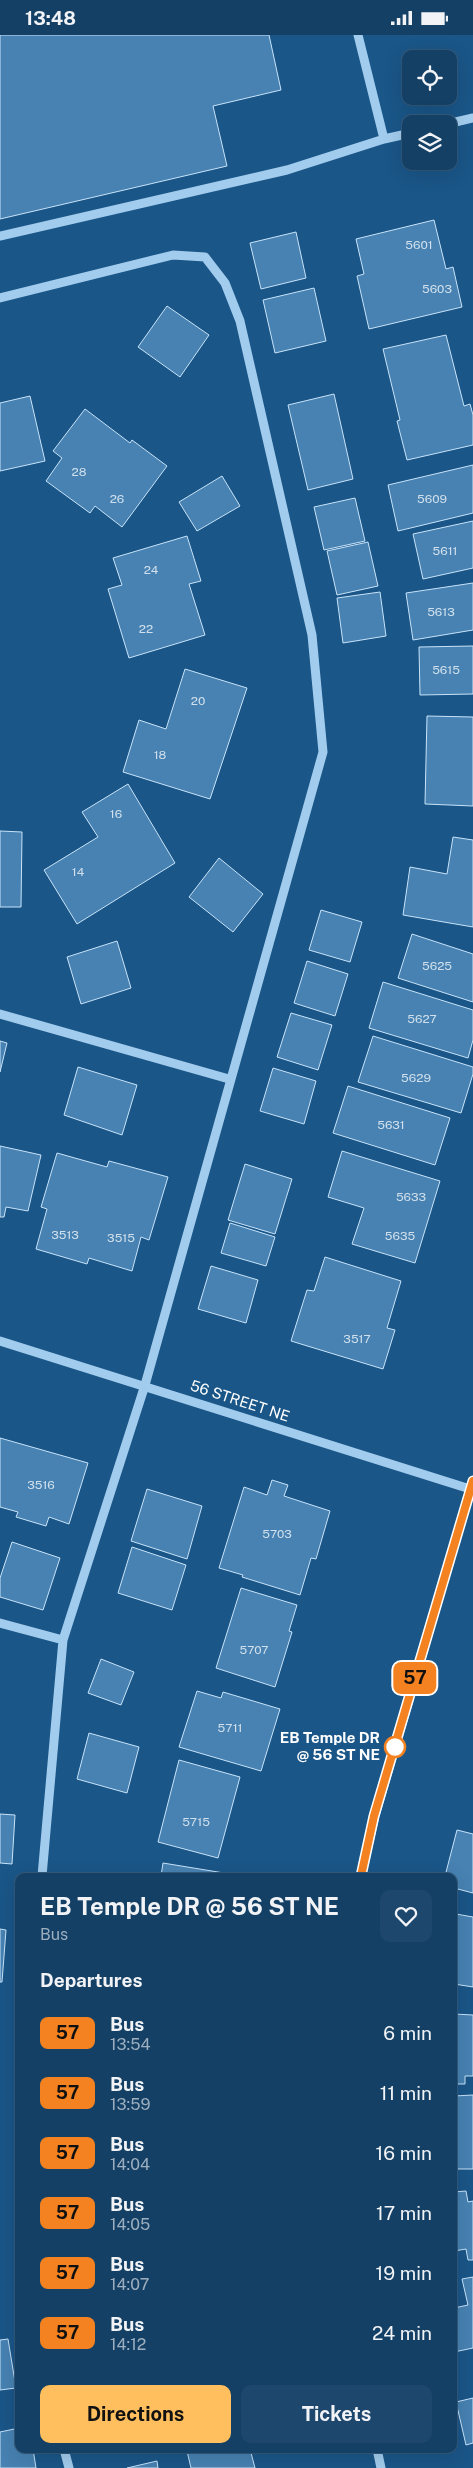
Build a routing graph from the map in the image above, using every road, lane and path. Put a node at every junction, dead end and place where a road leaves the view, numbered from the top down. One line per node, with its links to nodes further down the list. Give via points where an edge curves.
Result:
1 (358, 35): 5 (street)
2 (473, 118): 3 (street)
3 (457, 122)
4 (402, 135): 5 (street)
5 (384, 139): 6 (street, via 287,170)
6 (0, 237)
7 (0, 298): 9 (street, via 173,255 204,257 225,283 240,321 312,635 323,752)
8 (0, 1014): 9 (street)
9 (230, 1079): 11 (street)
10 (0, 1341): 11 (street, 56 STREET NE)
11 (145, 1385): 12 (street, 56 STREET NE); 14 (street)
12 (472, 1485): 16 (street, via 374,1816)
13 (0, 1623): 14 (street)
14 (64, 1640): 15 (street)
15 (42, 1873)
16 (362, 1873)
17 (65, 2453): 19 (street)
18 (378, 2453): 20 (street)
19 (68, 2468)
20 (381, 2468)

